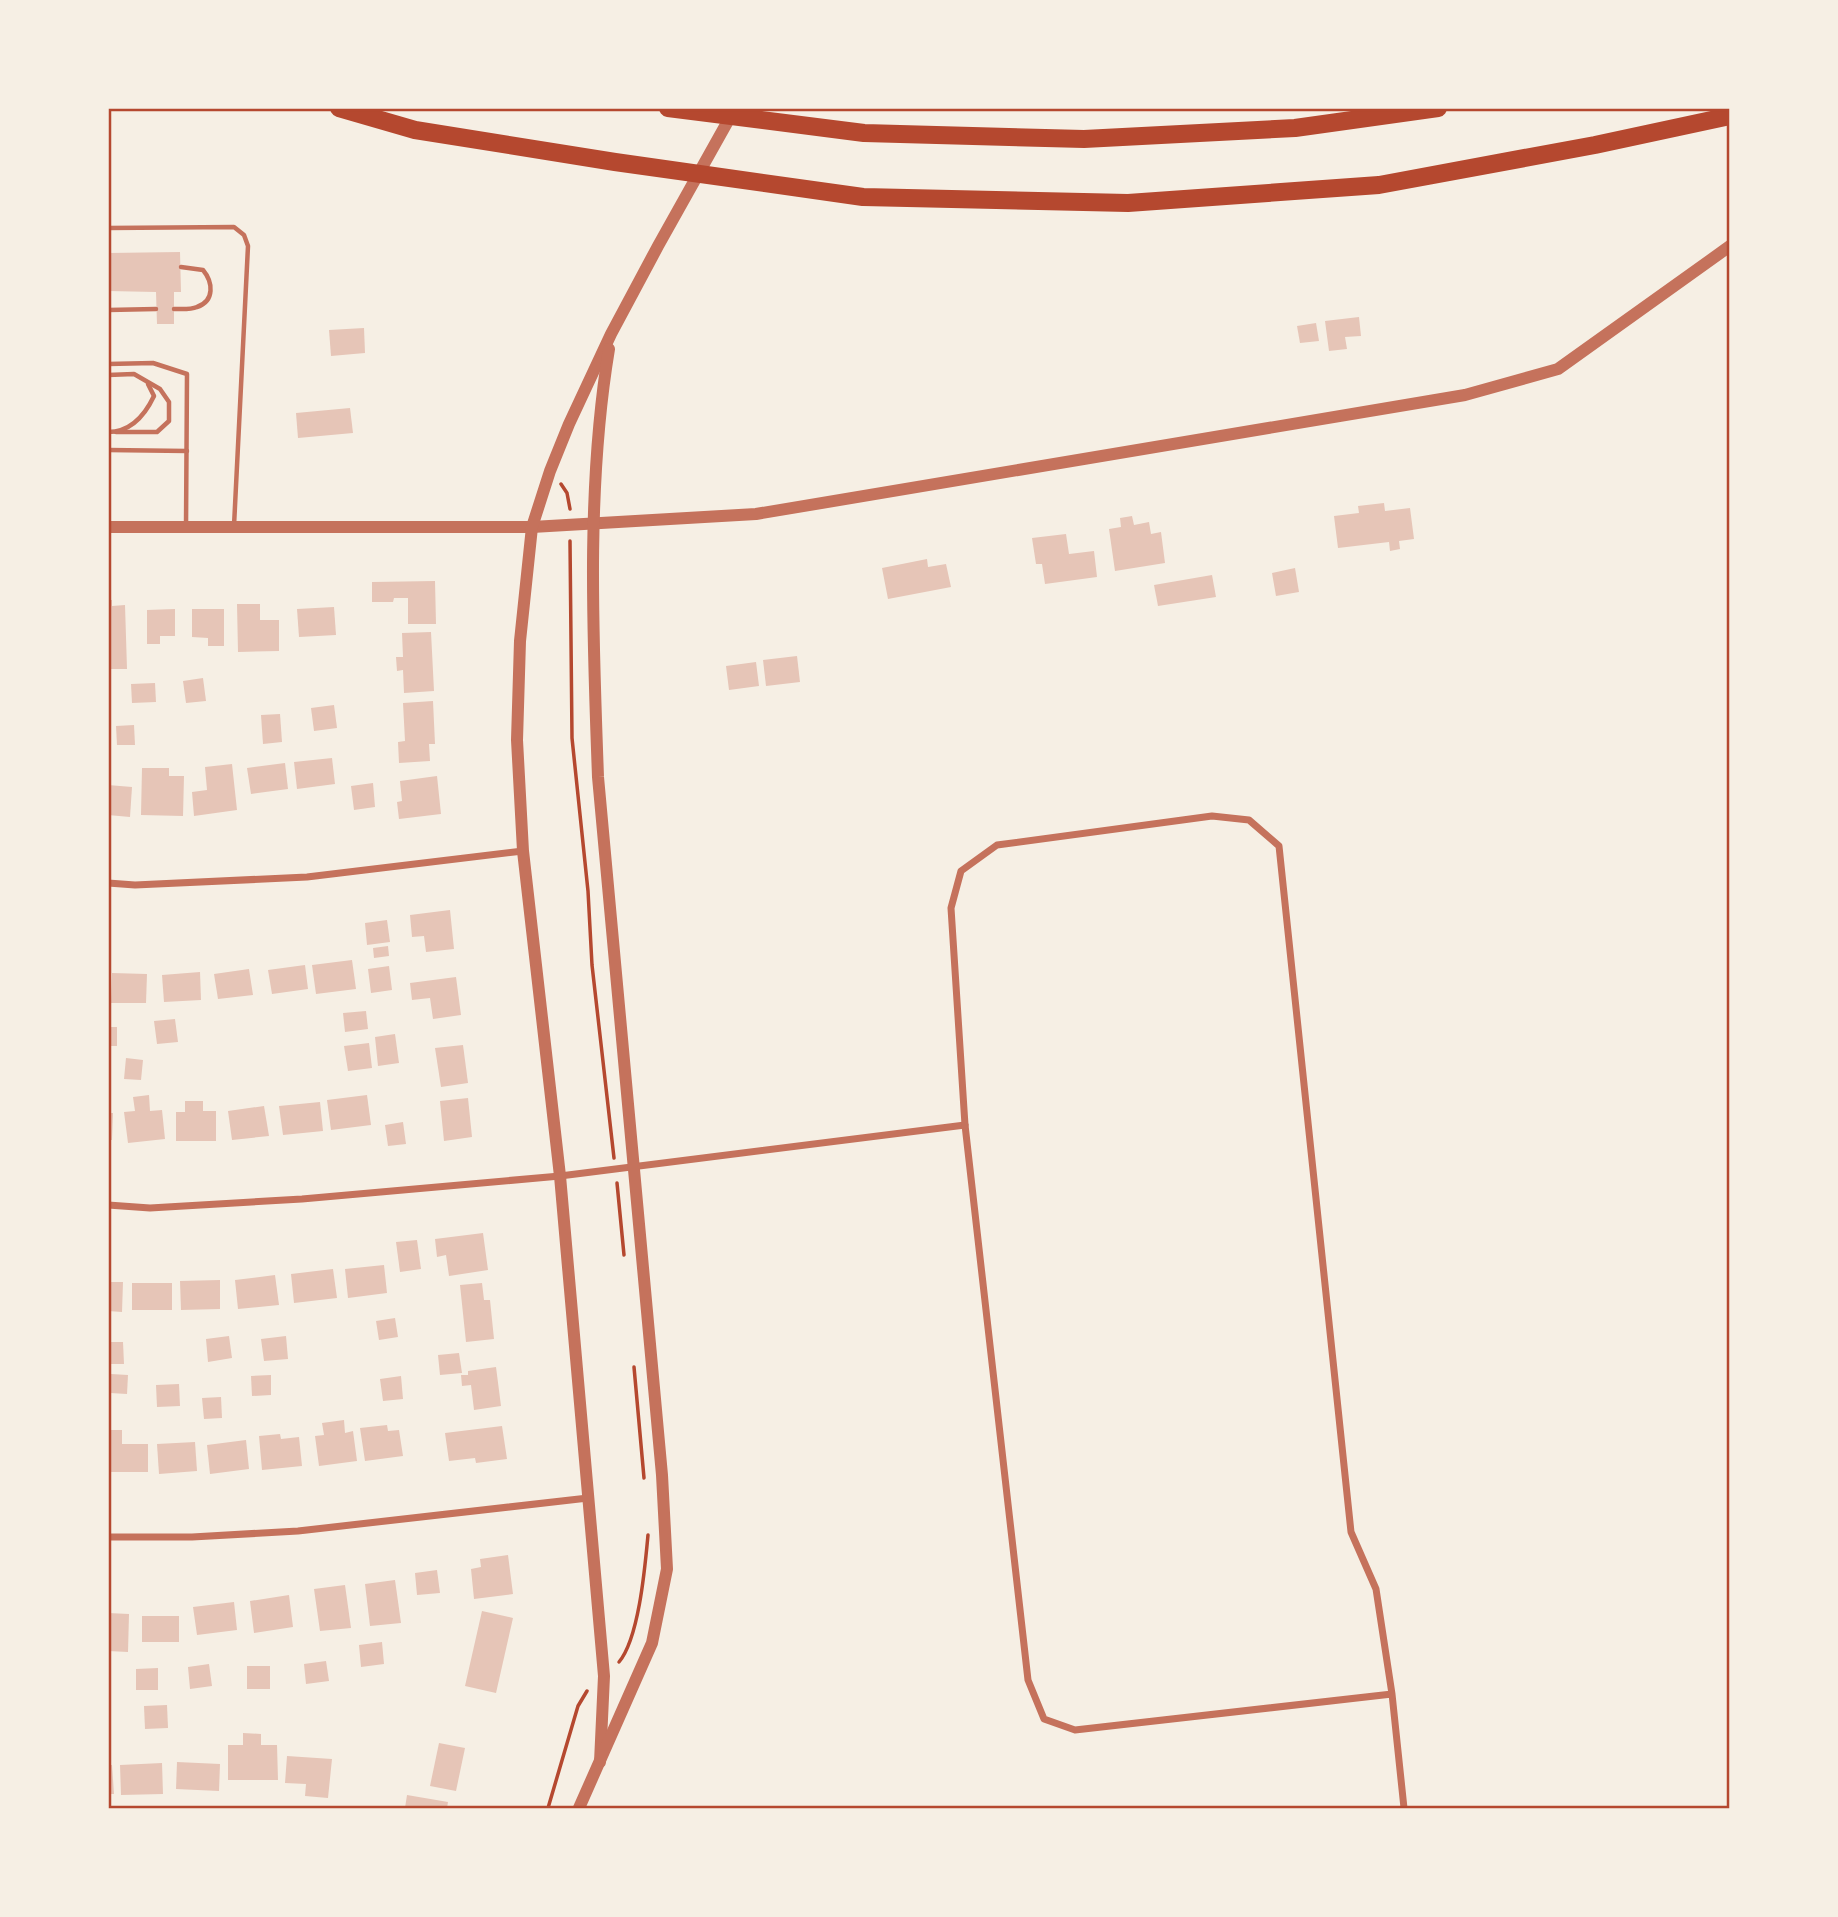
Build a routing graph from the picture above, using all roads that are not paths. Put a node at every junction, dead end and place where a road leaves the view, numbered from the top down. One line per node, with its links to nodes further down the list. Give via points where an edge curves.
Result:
1 (339, 108): 5 (highway, via 415,130 863,197 1128,203 1379,184)
2 (668, 108): 4 (highway, via 864,133 1084,139 1295,128)
3 (735, 108): 12 (street)
4 (1438, 108)
5 (1730, 116)
6 (108, 228): 23 (lane, via 234,227 244,235 248,246)
7 (1730, 246): 20 (street, via 1558,369 1465,395 756,514)
8 (181, 267): 10 (lane, via 203,270 211,292 195,309)
9 (156, 309): 11 (lane)
10 (174, 309)
11 (108, 310)
12 (611, 334): 20 (street, via 602,391); 24 (street, via 569,424)
13 (108, 364): 19 (lane, via 153,363 187,374)
14 (108, 375): 15 (lane, via 134,374)
15 (148, 383): 17 (lane, via 155,396 146,413); 17 (lane, via 160,389 169,402 169,421 157,432)
16 (108, 432): 17 (lane)
17 (117, 432)
18 (108, 450): 19 (lane)
19 (187, 451): 22 (lane)
20 (595, 524): 24 (street); 28 (street, via 598,777)
21 (108, 527): 22 (street)
22 (186, 527): 23 (street)
23 (234, 527): 24 (street)
24 (532, 527): 25 (street, via 520,641 517,740)
25 (523, 851): 26 (street, via 307,877); 29 (street)
26 (108, 883)
27 (965, 1125): 28 (street); 33 (street, via 1028,1681 1044,1719 1075,1730); 33 (street, via 951,908 961,871 997,845 1212,816 1249,820 1279,846 1351,1532 1376,1589)
28 (634, 1168): 29 (street); 34 (street, via 667,1569 652,1643)
29 (560, 1176): 30 (street, via 302,1199 150,1208); 31 (street)
30 (108, 1205)
31 (588, 1498): 32 (street, via 298,1531); 34 (street, via 604,1676)
32 (108, 1537)
33 (1392, 1694): 36 (street)
34 (600, 1762): 35 (street)
35 (579, 1808)
36 (1404, 1808)

